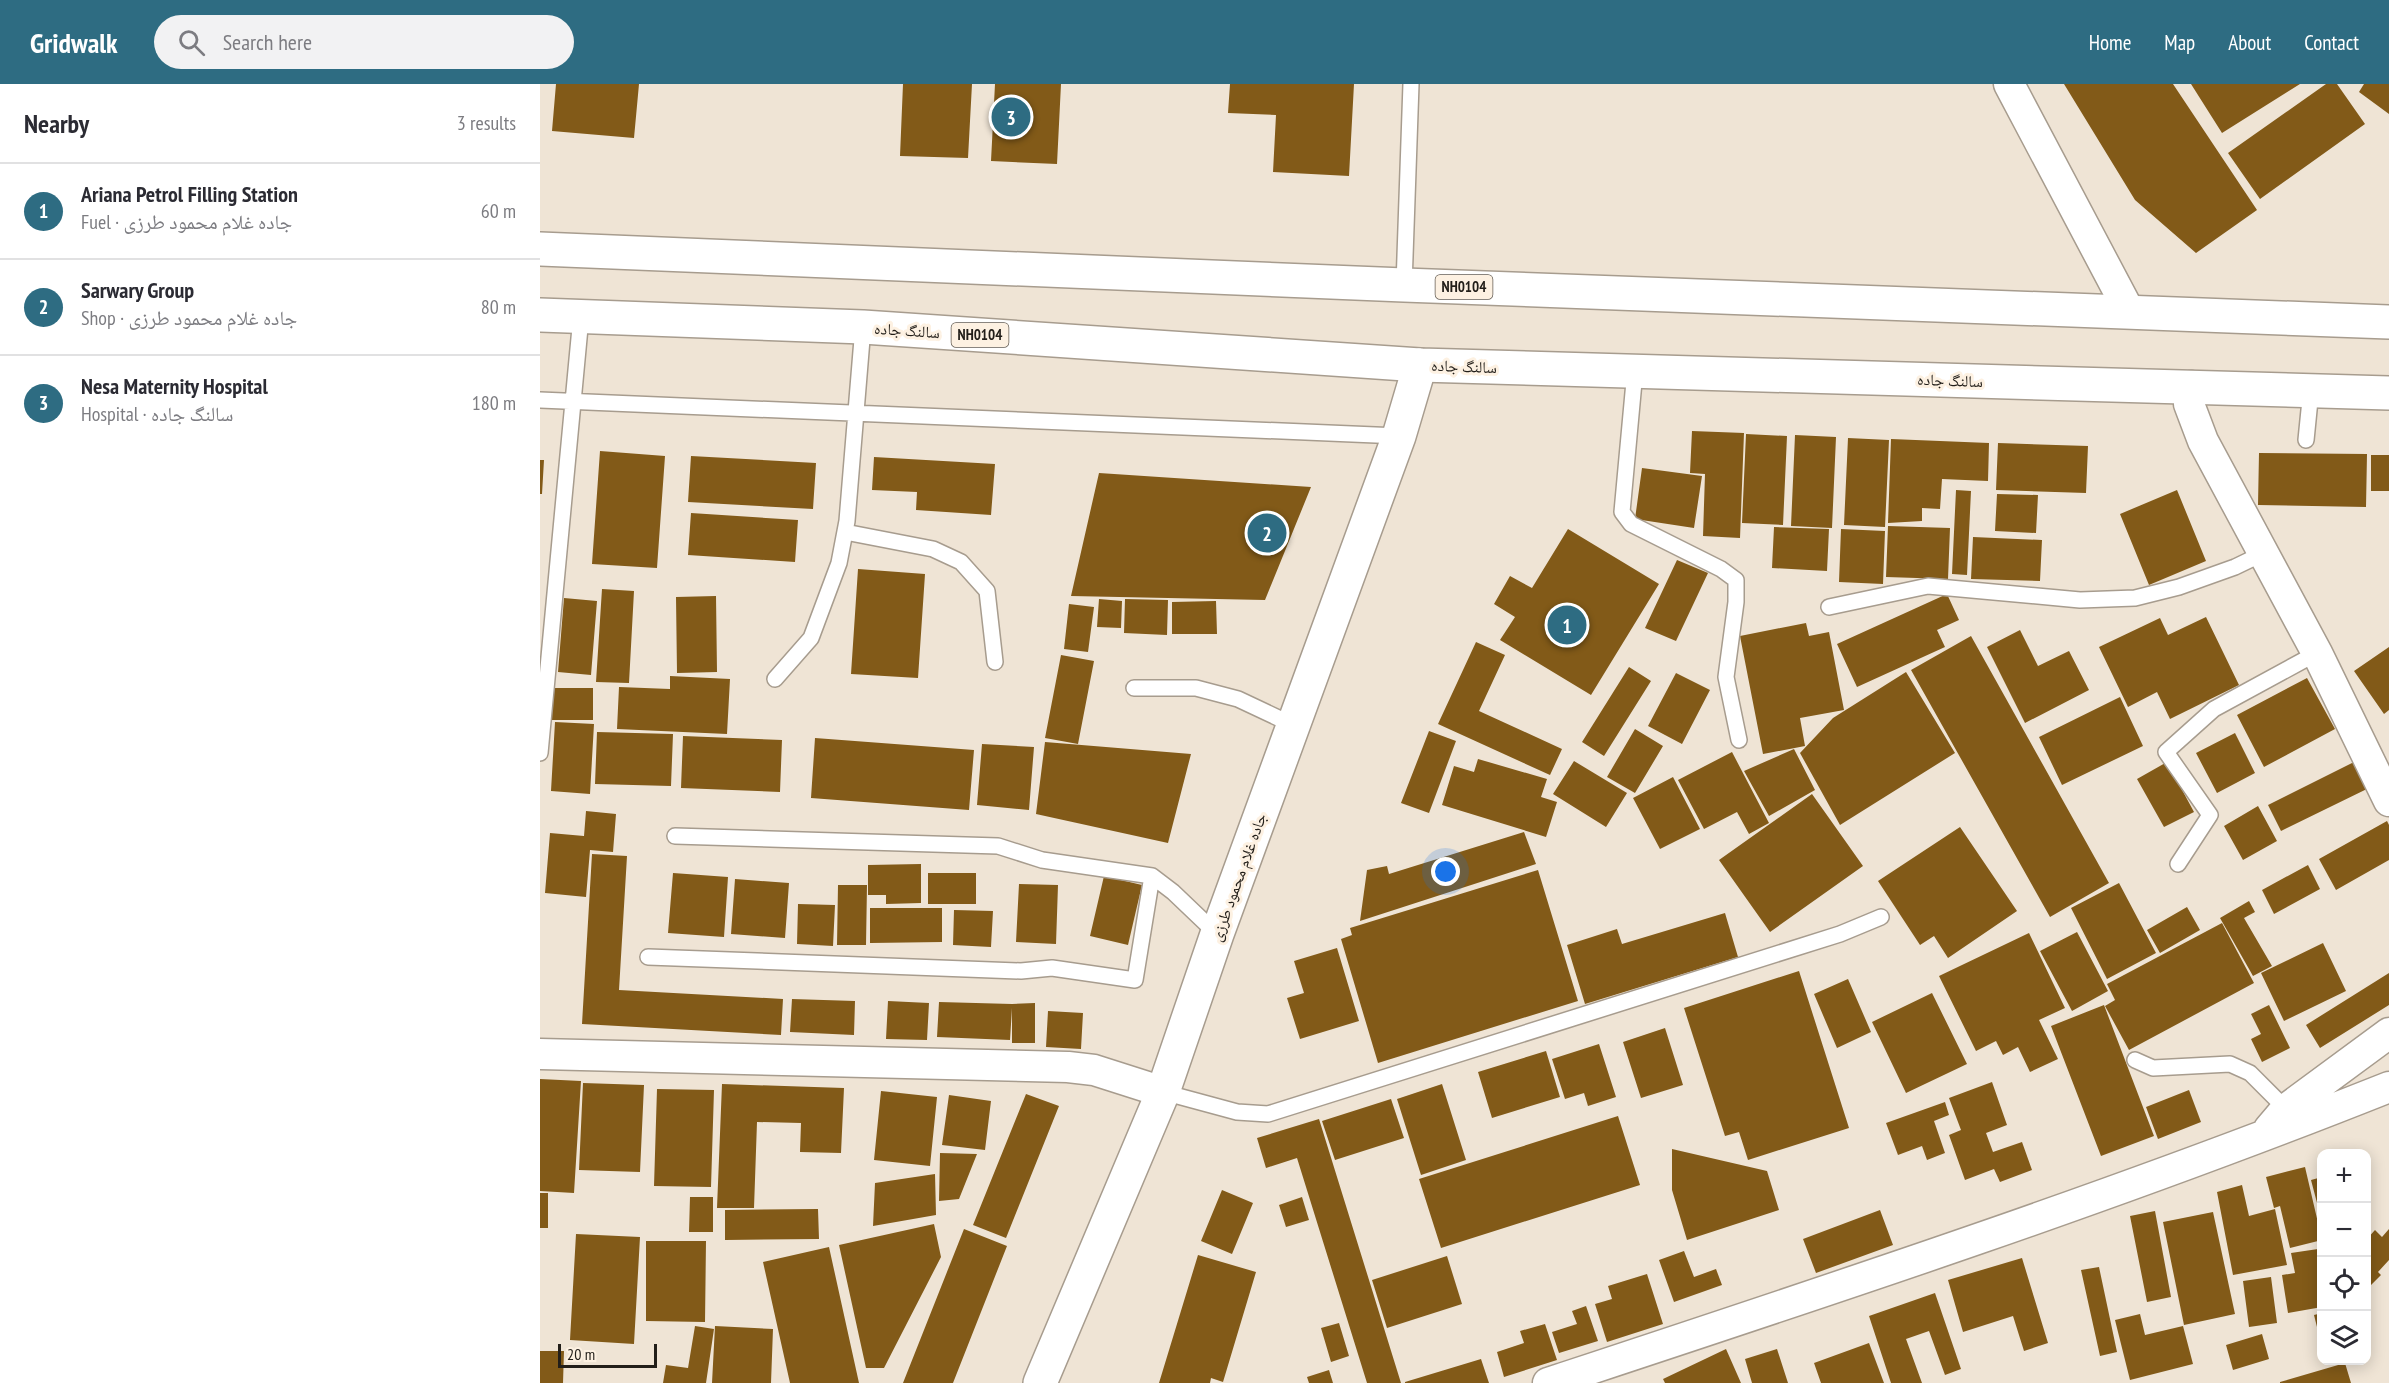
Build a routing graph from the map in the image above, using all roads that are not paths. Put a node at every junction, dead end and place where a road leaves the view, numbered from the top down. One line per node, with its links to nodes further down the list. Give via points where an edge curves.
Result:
1 (1411, 84): 4 (lane)
2 (2009, 84): 5 (street)
3 (540, 249): 4 (main road, NH0104)
4 (1404, 285): 5 (main road, NH0104)
5 (2129, 311): 8 (main road, NH0104)
6 (540, 315): 7 (main road, سالنگ جاده / NH0104)
7 (581, 317): 9 (main road, سالنگ جاده / NH0104); 16 (lane)
8 (2389, 322)
9 (863, 327): 10 (main road, سالنگ جاده / NH0104); 17 (lane)
10 (1420, 365): 11 (main road, سالنگ جاده / NH0104); 18 (main road, جاده غلام‌ محمود طرزی)
11 (1635, 371): 12 (main road, سالنگ جاده / NH0104); 28 (lane, via 1622,512 1631,524 1736,580 1726,677)
12 (2191, 386): 13 (main road, سالنگ جاده / NH0104); 21 (street, via 2189,404 2203,441)
13 (2311, 390): 14 (main road, سالنگ جاده / NH0104); 19 (lane)
14 (2389, 393)
15 (540, 400): 16 (lane)
16 (573, 401): 17 (lane); 29 (lane)
17 (856, 413): 18 (lane); 20 (lane)
18 (1399, 436): 27 (main road, جاده غلام‌ محمود طرزی)
19 (2306, 440)
20 (845, 532): 24 (lane, via 933,549 961,562 987,591); 25 (lane, via 839,563 811,638)
21 (2264, 553): 22 (lane, via 2179,587 2135,598 2080,600 1928,586); 23 (street)
22 (1829, 607)
23 (2317, 653): 30 (street); 32 (lane, via 2214,709 2166,752 2210,815)
24 (995, 662)
25 (775, 679)
26 (1134, 688): 27 (lane, via 1196,688 1238,699)
27 (1293, 725): 35 (main road, جاده غلام‌ محمود طرزی)
28 (1739, 740)
29 (540, 753)
30 (2389, 801)
31 (675, 836): 33 (lane, via 998,846 1042,860)
32 (2178, 864)
33 (1152, 876): 35 (lane); 36 (lane, via 1135,980 1052,969)
34 (1881, 917): 41 (lane, via 1840,934 1268,1114 1237,1112)
35 (1217, 934): 41 (main road, جاده غلام‌ محمود طرزی)
36 (648, 957)
37 (2389, 1033): 42 (street)
38 (540, 1054): 41 (street, via 1068,1067 1094,1070)
39 (2135, 1060): 42 (lane, via 2153,1068 2230,1064 2250,1073)
40 (2389, 1087): 43 (street)
41 (1163, 1092): 44 (main road, جاده غلام‌ محمود طرزی)
42 (2286, 1109): 43 (street)
43 (2261, 1138): 45 (street, via 1843,1286)
44 (1040, 1383)
45 (1548, 1383)

